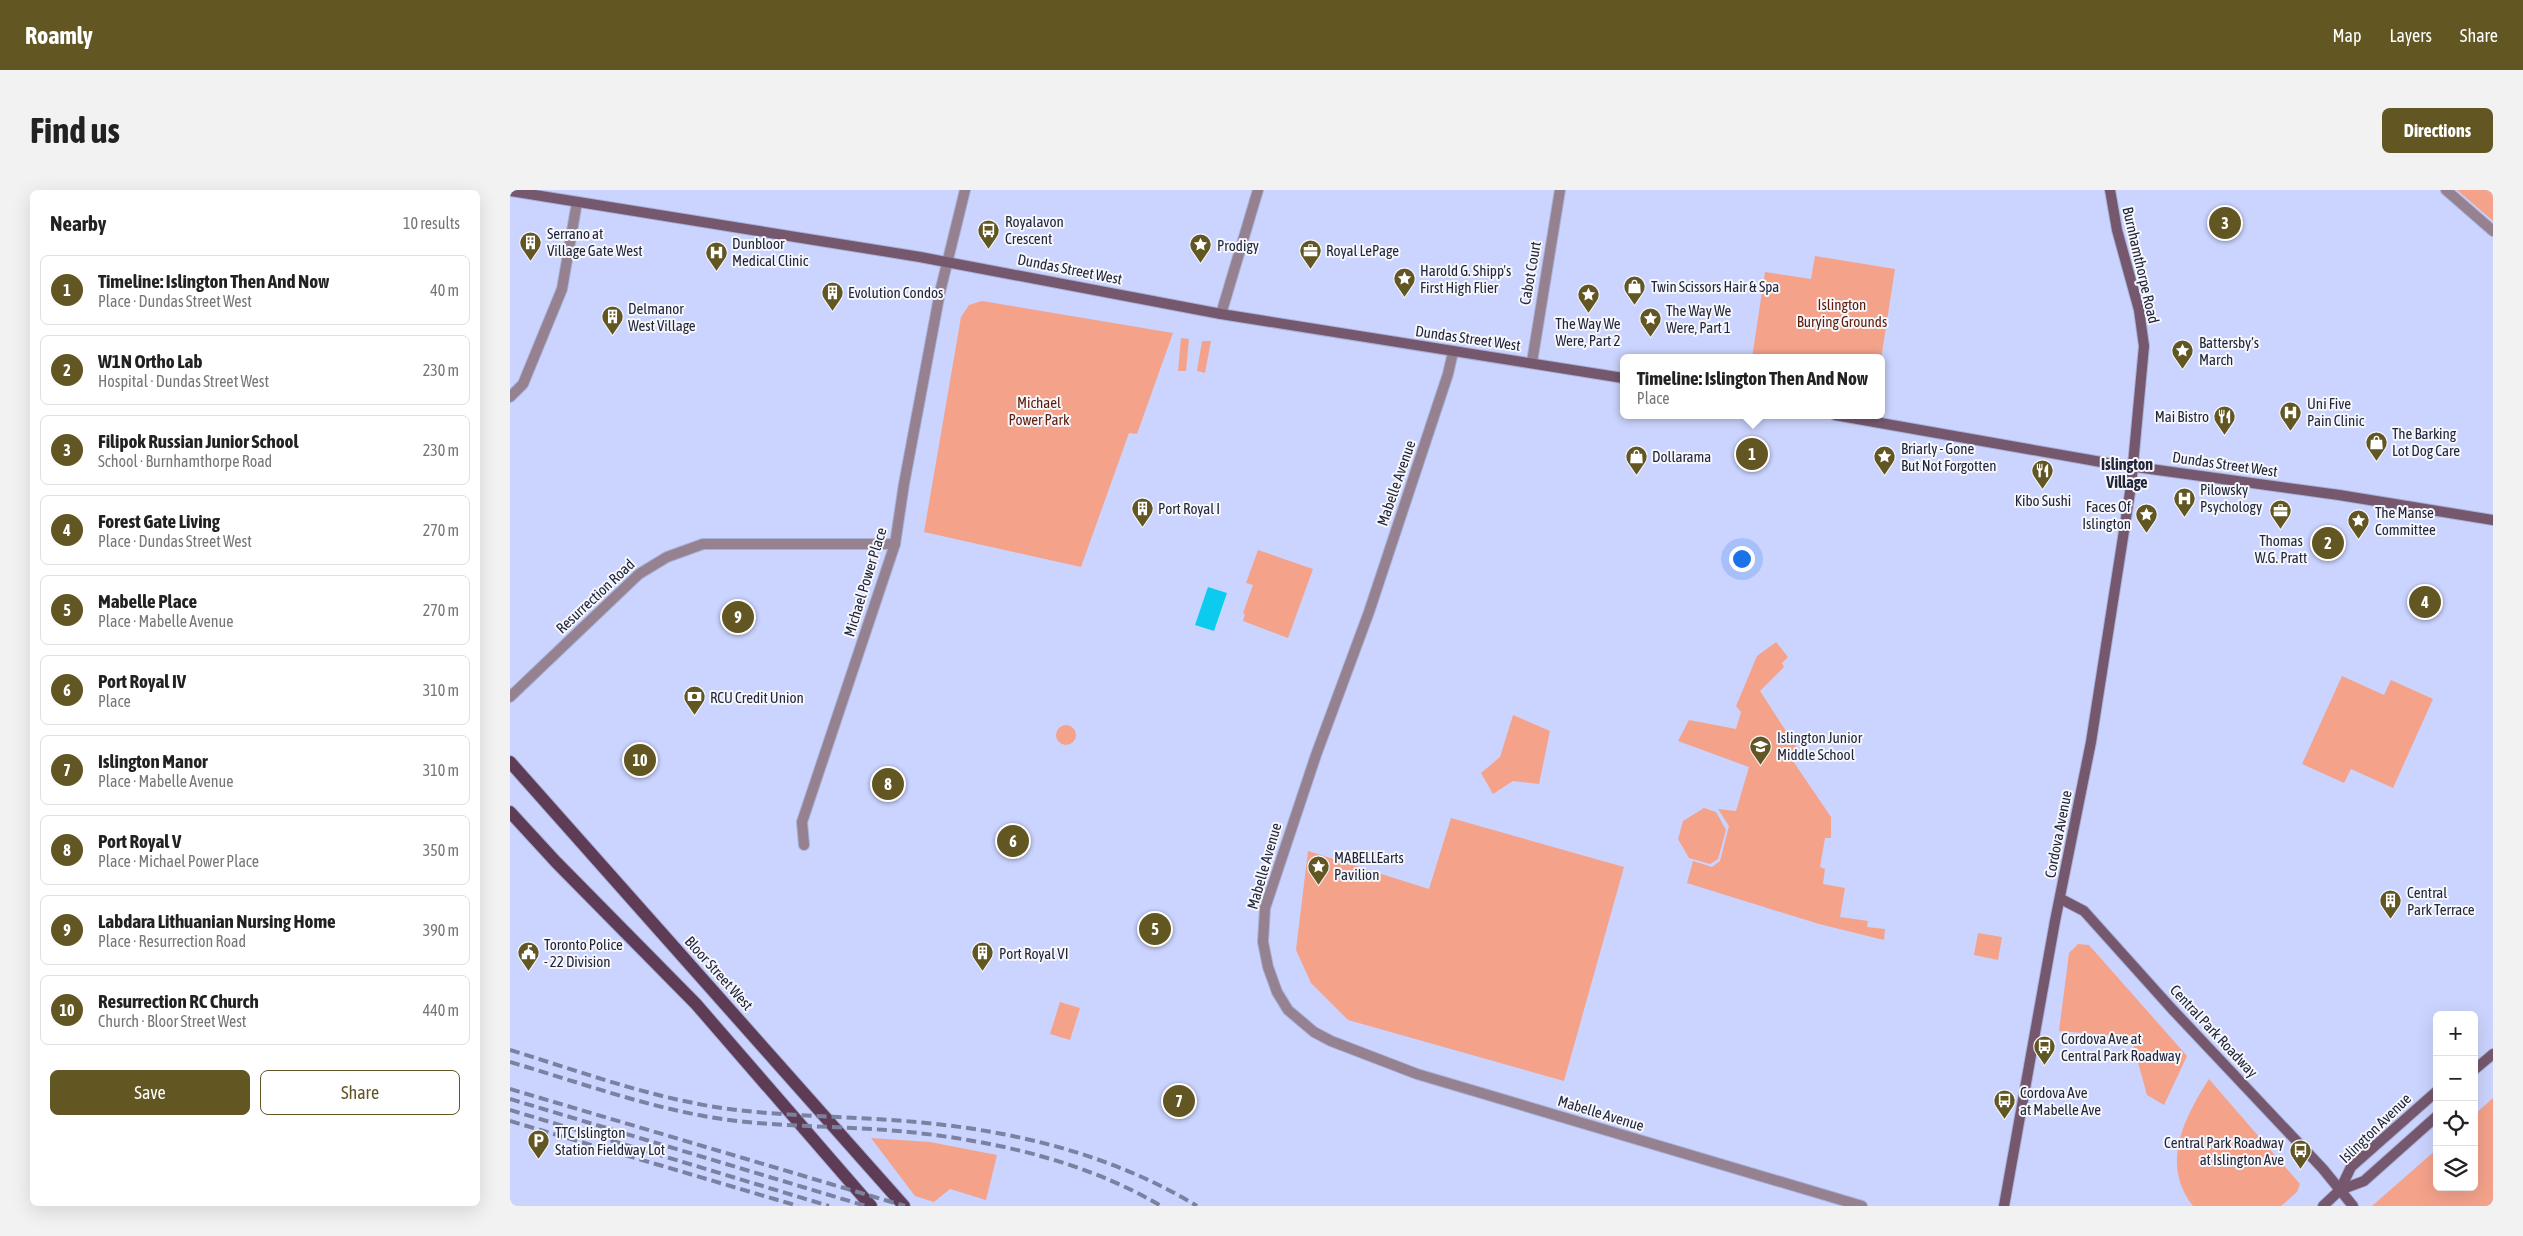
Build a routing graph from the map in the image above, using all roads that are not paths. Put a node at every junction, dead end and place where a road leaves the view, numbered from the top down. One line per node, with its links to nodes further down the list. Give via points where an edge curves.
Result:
1 (965, 190): 9 (street)
2 (1258, 190): 10 (street)
3 (1560, 190): 12 (street, Cabot Court)
4 (2110, 190): 16 (main road, Burnhamthorpe Road, via 2117,230 2139,310 2144,346)
5 (2446, 190): 8 (street)
6 (510, 191): 7 (main road, Dundas Street West)
7 (577, 202): 9 (main road, Dundas Street West); 14 (street, via 562,289 523,384)
8 (2493, 231)
9 (946, 262): 10 (main road, Dundas Street West); 18 (street, Michael Power Place, via 904,484)
10 (1221, 314): 11 (main road, Dundas Street West)
11 (1452, 352): 12 (main road, Dundas Street West); 31 (street, Mabelle Avenue, via 1439,402 1369,612 1264,908 1262,942 1277,992 1288,1010 1314,1032 1417,1074)
12 (1532, 362): 13 (main road, Dundas Street West)
13 (1620, 377)
14 (510, 397)
15 (1858, 419): 16 (main road, Dundas Street West)
16 (2133, 467): 17 (main road, Dundas Street West, via 2348,496); 23 (main road, Cordova Avenue, via 2091,742)
17 (2493, 520)
18 (896, 544): 19 (street, Resurrection Road, via 703,544 667,557 639,574); 22 (street, Michael Power Place, via 802,822)
19 (510, 696)
20 (510, 762): 30 (main road, Bloor Street West)
21 (510, 812): 29 (main road, via 696,1004)
22 (804, 845)
23 (2061, 898): 28 (main road, Central Park Roadway, via 2084,911); 32 (main road, Cordova Avenue)
24 (2493, 1054): 25 (main road)
25 (2478, 1067)
26 (2433, 1095): 28 (main road, Islington Avenue, via 2351,1167)
27 (2433, 1120): 28 (main road, Islington Avenue, via 2364,1181)
28 (2340, 1190): 33 (main road, Islington Avenue); 34 (main road)
29 (871, 1206)
30 (904, 1206)
31 (1862, 1206)
32 (2004, 1206)
33 (2323, 1206)
34 (2353, 1206)

